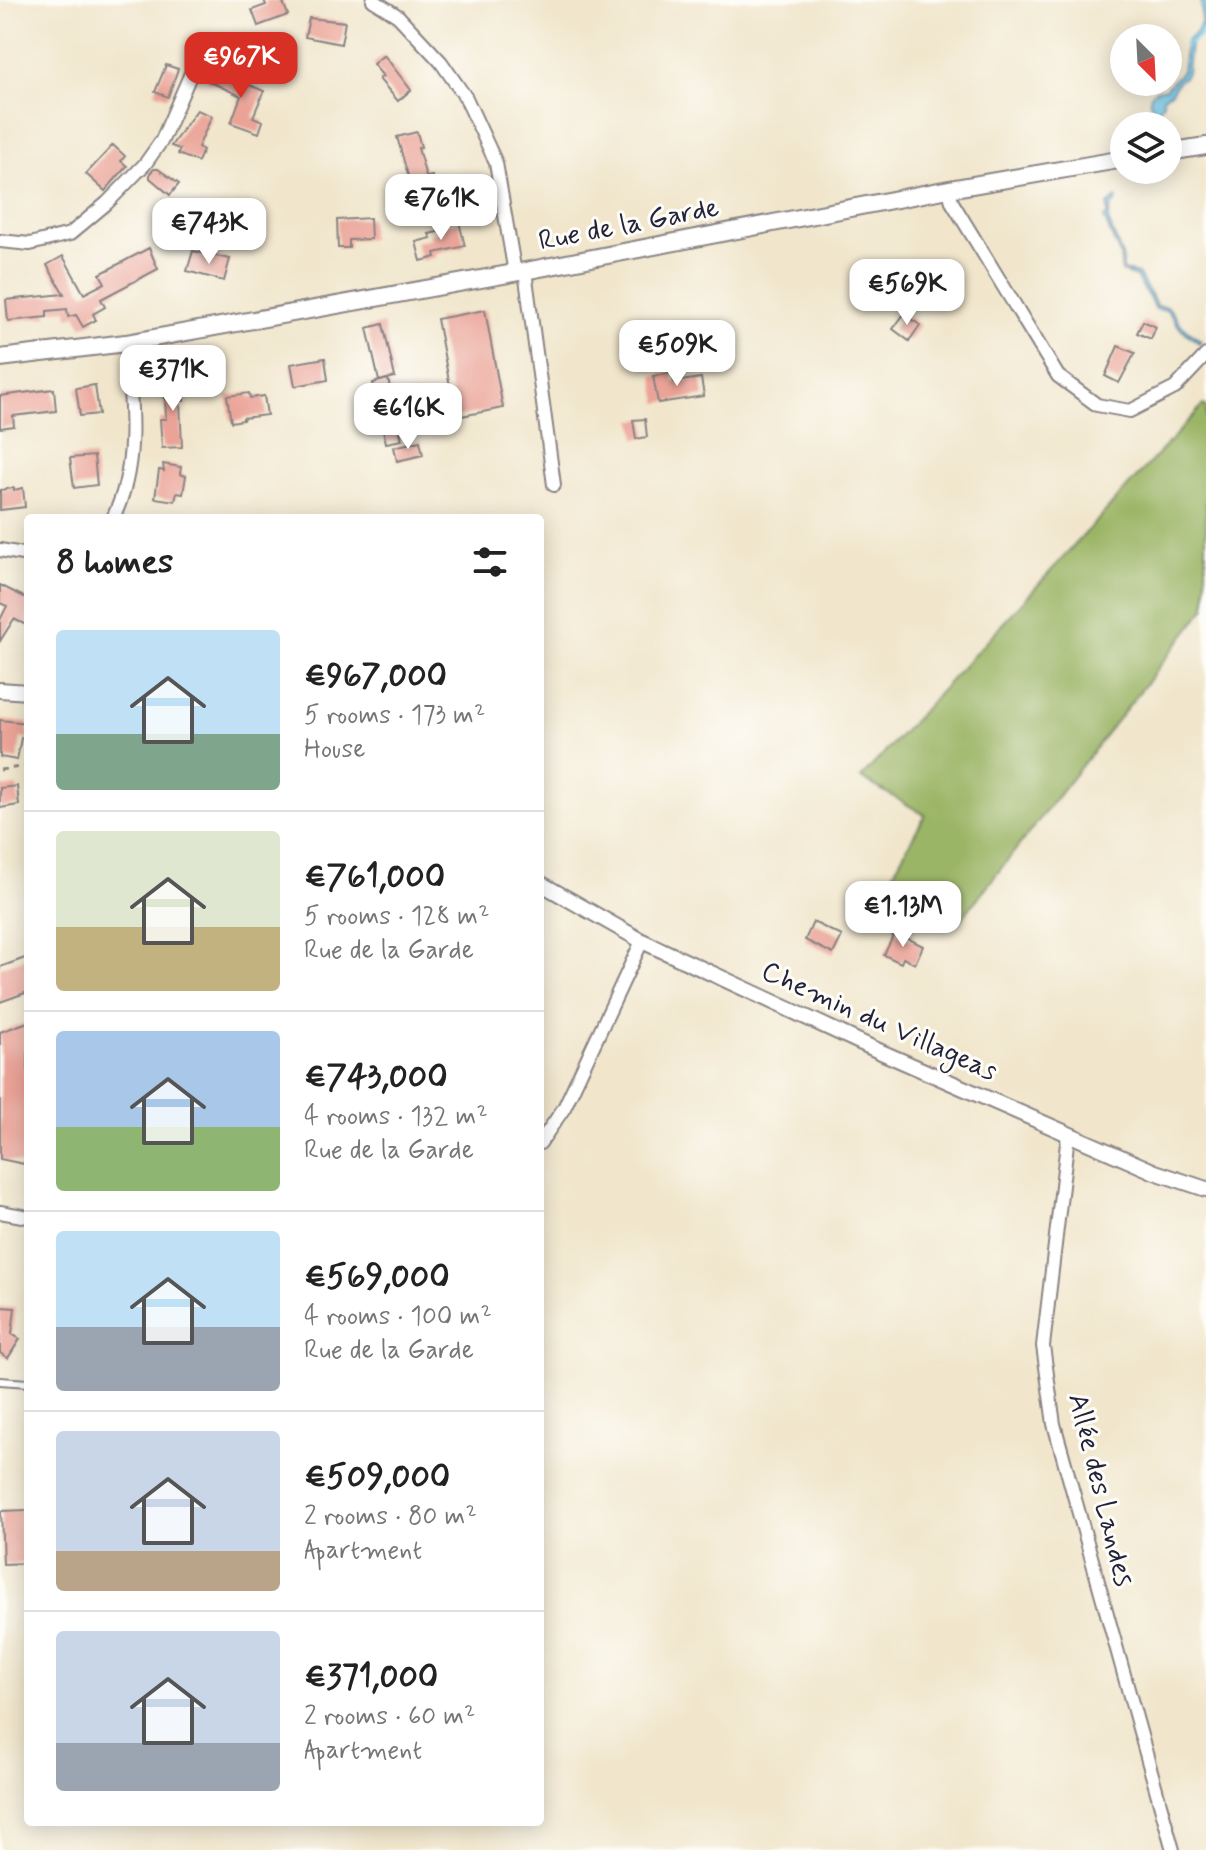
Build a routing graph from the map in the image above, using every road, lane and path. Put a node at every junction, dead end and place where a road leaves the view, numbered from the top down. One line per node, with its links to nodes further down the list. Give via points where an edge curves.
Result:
1 (373, 0): 8 (street, via 409,27 466,98 496,163)
2 (195, 64): 7 (street, via 162,140 107,203 70,234 30,244)
3 (1206, 146): 4 (main road)
4 (1182, 150)
5 (1110, 161): 6 (main road, Rue de la Garde)
6 (949, 189): 8 (main road, Rue de la Garde); 10 (street, via 1058,376 1097,405 1130,411 1175,388)
7 (0, 241)
8 (520, 272): 9 (main road, Rue de la Garde); 12 (street)
9 (126, 343): 11 (main road, Rue de la Garde); 13 (street, via 132,427 128,470)
10 (1206, 355)
11 (0, 358)
12 (554, 485)
13 (115, 514)
14 (0, 550): 15 (street)
15 (24, 554)
16 (0, 690): 17 (street)
17 (24, 692)
18 (24, 766): 19 (path)
19 (0, 770)
20 (544, 885): 21 (street, Chemin du Villageas)
21 (642, 941): 22 (street, via 564,1108); 23 (street, Chemin du Villageas)
22 (545, 1127)
23 (1068, 1135): 24 (street, Chemin du Villageas); 29 (street, Allée des Landes, via 1043,1346 1054,1424)
24 (1206, 1189)
25 (0, 1212): 26 (street)
26 (24, 1216)
27 (0, 1381): 28 (lane)
28 (24, 1383)
29 (1173, 1850)

